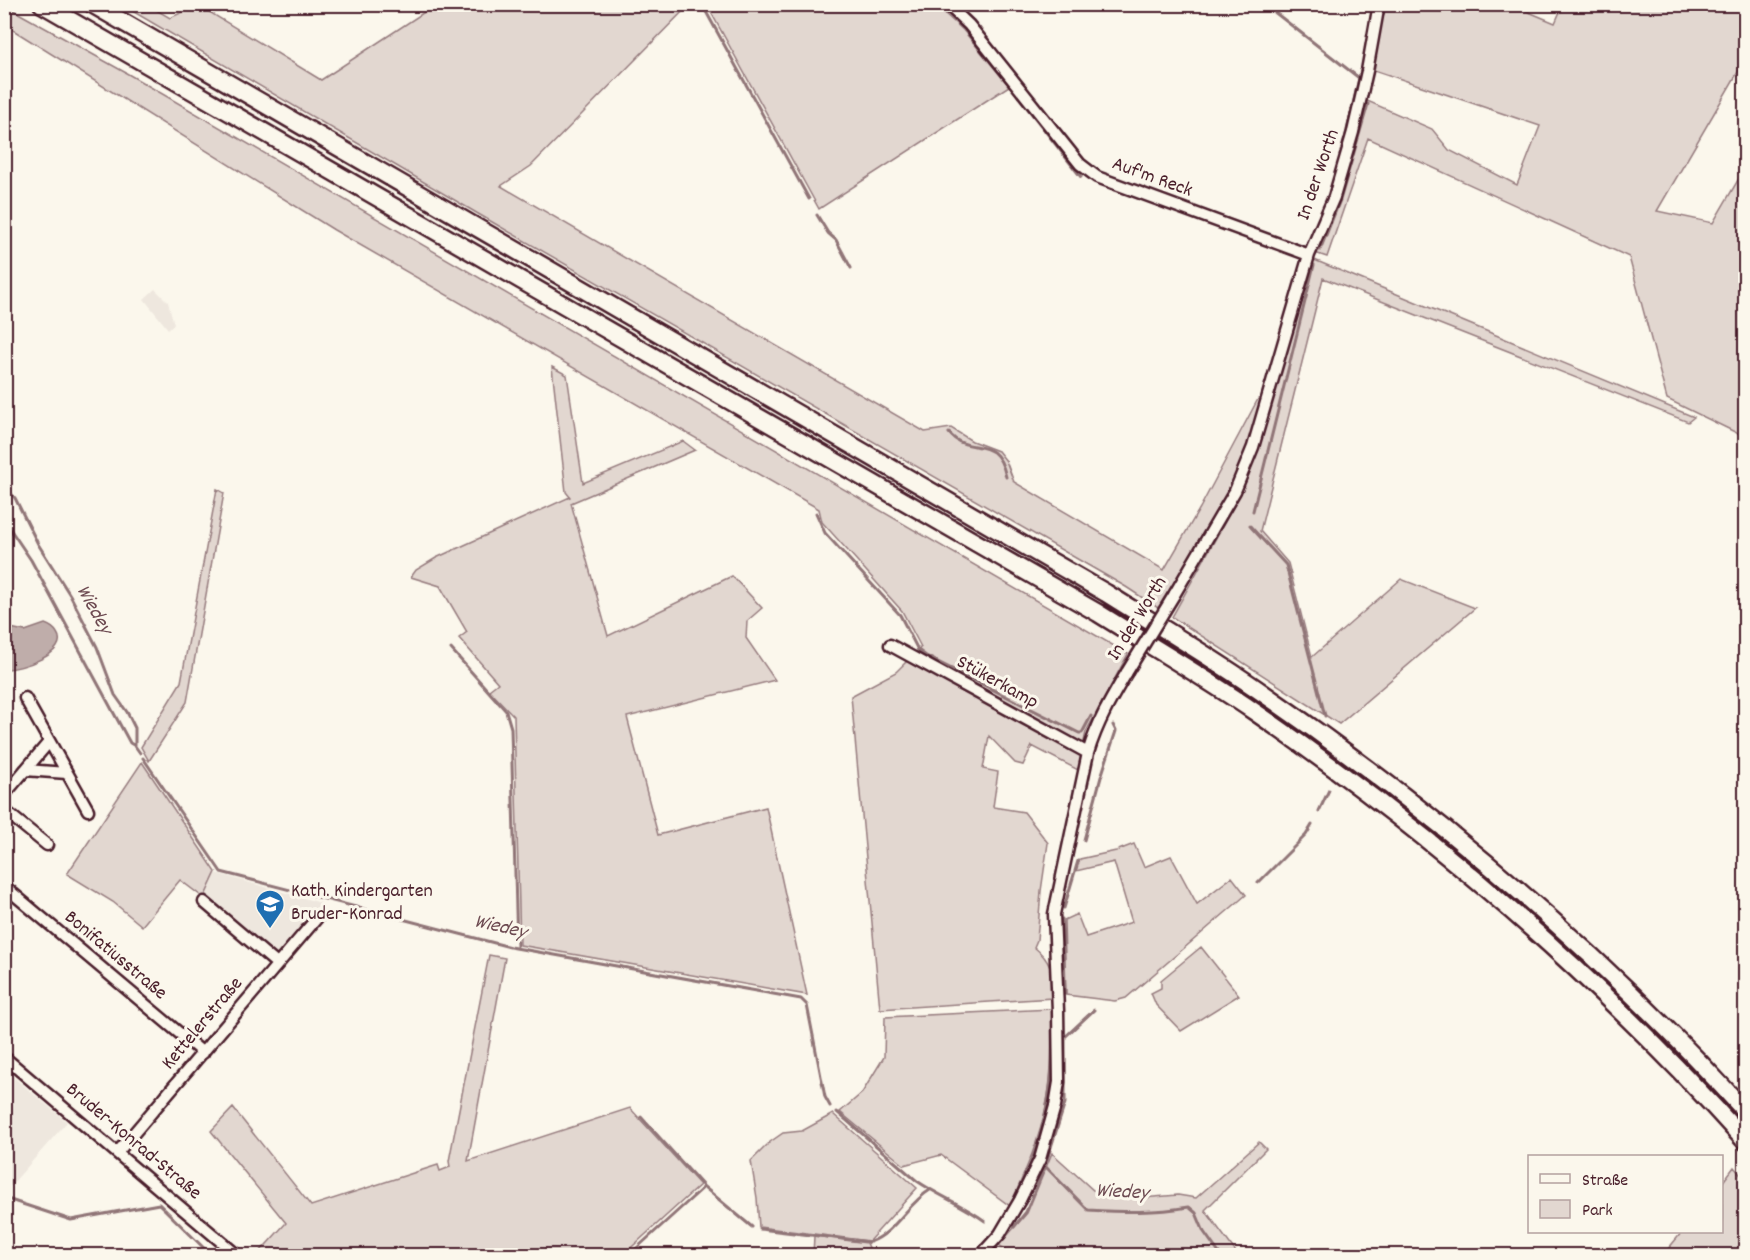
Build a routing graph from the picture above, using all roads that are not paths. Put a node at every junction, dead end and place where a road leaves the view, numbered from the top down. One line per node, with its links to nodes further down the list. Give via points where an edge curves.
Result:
1 (42, 4): 23 (highway, via 1098,613 1255,712 1381,803 1510,910 1654,1044)
2 (92, 4): 22 (highway, via 1106,593 1266,695 1392,787 1497,871 1630,993)
3 (946, 4): 5 (street, Auf'm Reck, via 969,25 1080,164 1097,177)
4 (1379, 4): 5 (street, In der Worth, via 1353,132 1334,197)
5 (1309, 255): 9 (street, In der Worth, bridge, via 1235,491 1104,710)
6 (890, 645): 9 (street, Stükerkamp)
7 (25, 698): 8 (street)
8 (49, 742): 10 (street); 11 (street)
9 (1088, 753): 26 (street, In der Worth, via 1054,914 1059,1070 1055,1106 1040,1159 1020,1200 1000,1234)
10 (25, 770): 11 (street); 12 (street)
11 (67, 773): 14 (street)
12 (4, 795)
13 (4, 810): 15 (street)
14 (88, 810)
15 (47, 845)
16 (4, 886): 20 (street, Bonifatiusstraße)
17 (204, 902): 19 (street)
18 (317, 918): 19 (street, Kettelerstraße)
19 (278, 964): 20 (street, Kettelerstraße)
20 (203, 1053): 24 (street, Kettelerstraße)
21 (4, 1057): 24 (street, Bruder-Konrad-Straße)
22 (1746, 1112)
23 (1746, 1142)
24 (117, 1153): 25 (street, Bruder-Konrad-Straße)
25 (238, 1256)
26 (980, 1256)

